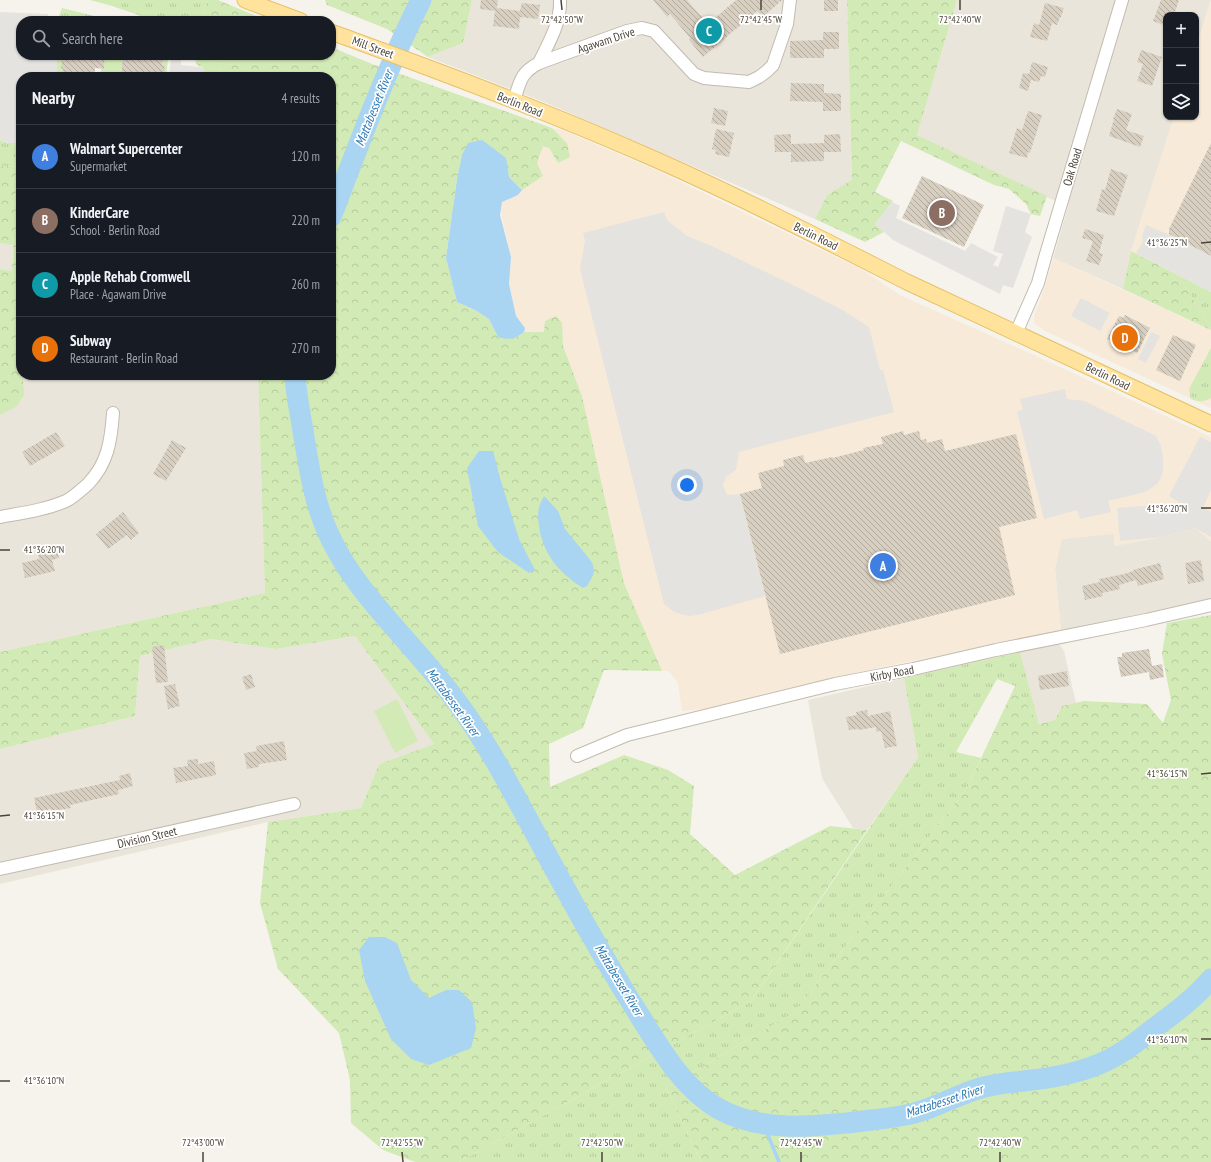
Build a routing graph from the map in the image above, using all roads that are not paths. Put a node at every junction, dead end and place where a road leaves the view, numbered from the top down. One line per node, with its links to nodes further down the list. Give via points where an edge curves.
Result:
1 (245, 0): 5 (main road)
2 (560, 0): 8 (street, Agawam Drive, via 557,24)
3 (790, 0): 8 (street, Agawam Drive, via 787,24 773,65 759,77 748,82 704,78 694,74 654,30 642,28)
4 (1122, 0): 10 (street, Oak Road, via 1038,283)
5 (288, 16)
6 (336, 34): 7 (main road, Mill Street)
7 (414, 63): 9 (main road, Berlin Road)
8 (539, 63): 9 (street, Agawam Drive, via 529,68 522,78)
9 (514, 101): 10 (main road, Berlin Road, via 675,168)
10 (1016, 333): 12 (main road, Berlin Road)
11 (113, 413): 13 (street, via 104,463 81,491 67,500 50,506)
12 (1211, 424)
13 (0, 518)
14 (1211, 605): 15 (street, Kirby Road, via 835,684 627,735)
15 (577, 756)
16 (294, 804): 17 (street, Division Street)
17 (0, 869)

